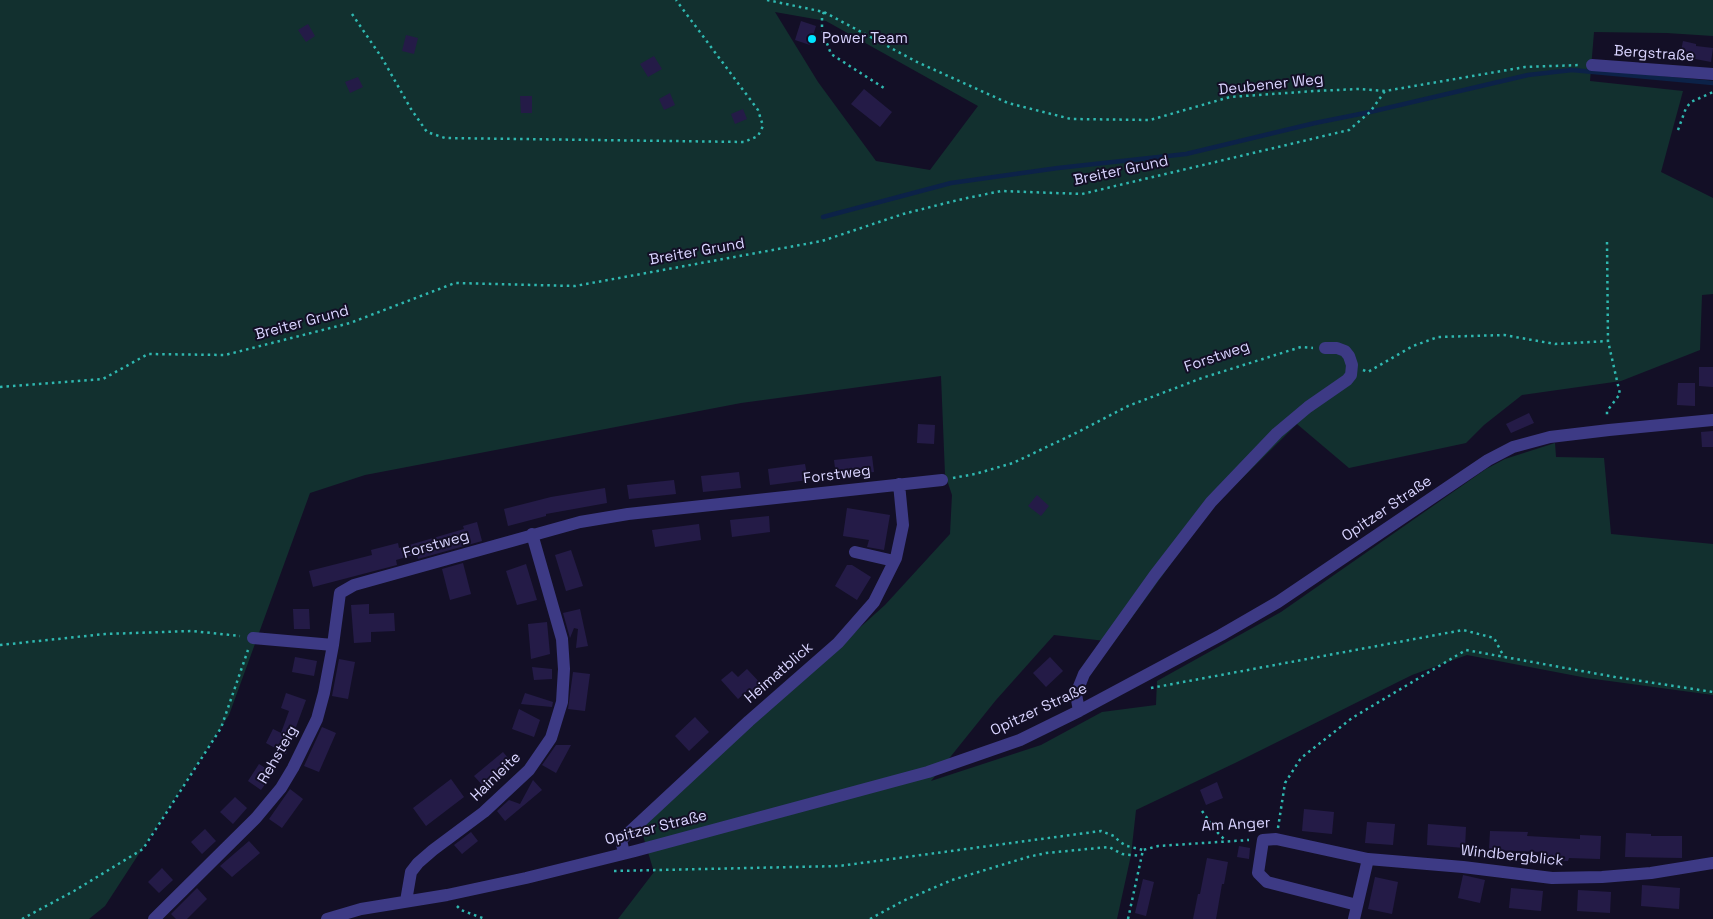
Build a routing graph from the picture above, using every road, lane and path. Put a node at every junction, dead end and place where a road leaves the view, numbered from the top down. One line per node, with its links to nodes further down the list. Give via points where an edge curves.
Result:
1 (676, 0): 4 (path, via 758,110 764,126 758,136 744,142 445,138 427,132)
2 (767, 0): 3 (path, Deubener Weg)
3 (824, 12): 7 (path, via 822,30 830,54); 8 (path, Deubener Weg, via 917,62 1008,104 1071,119 1150,120 1230,97 1359,89)
4 (352, 14)
5 (1592, 65): 6 (street, Bergstraße); 8 (path, Deubener Weg, via 1525,67)
6 (1713, 74)
7 (884, 88)
8 (1385, 91): 15 (path, Breiter Grund, via 1370,112 1348,130 1082,194 1001,191 903,214 822,241 575,286 455,283 350,323 225,355 148,354 103,379)
9 (1713, 92): 10 (path, via 1691,102)
10 (1678, 130)
11 (1607, 242): 12 (path)
12 (1608, 341): 14 (path, via 1555,344 1504,335 1438,337 1413,346 1368,372); 17 (path, via 1620,394 1607,412)
13 (1325, 348): 14 (street, via 1345,351); 18 (path, Forstweg, via 1301,347 1202,378 1128,406 1012,463)
14 (1352, 365): 30 (street, via 1353,371 1346,380 1277,433 1211,502 1084,674 1076,694)
15 (0, 387)
16 (1713, 420): 17 (street, Opitzer Straße)
17 (1609, 430): 30 (street, Opitzer Straße, via 1550,437 1513,447 1488,460 1278,602)
18 (942, 480): 19 (street, Forstweg)
19 (899, 484): 20 (street, Forstweg, via 628,514); 22 (street, Heimatblick, via 903,525)
20 (532, 534): 23 (street, Forstweg, via 354,585); 41 (street, Hainleite, via 562,639 562,702 551,738 529,770 484,812 418,863 411,872)
21 (855, 552): 22 (street)
22 (894, 561): 35 (street, Heimatblick, via 874,602 838,643 622,840)
23 (340, 593): 26 (street, Rehsteig)
24 (253, 638): 25 (path, via 192,630 105,634); 26 (street); 43 (path, via 221,728 143,849)
25 (0, 645)
26 (334, 645): 44 (street, Rehsteig, via 317,719 281,788 256,818)
27 (1504, 657): 28 (path, via 1494,638 1463,630); 29 (path); 32 (path, via 1466,650 1352,718 1301,758 1285,783)
28 (1146, 689)
29 (1713, 692)
30 (1079, 711): 35 (street, Opitzer Straße, via 1020,740 928,772)
31 (1202, 811): 33 (path)
32 (1270, 839): 33 (path, Am Anger); 38 (street, Am Anger); 42 (street, via 1258,873 1267,882)
33 (1227, 842): 34 (path, Am Anger, via 1158,846)
34 (1143, 850): 36 (path); 37 (path, via 1127,846 1101,831 839,866 608,872)
35 (624, 853): 37 (street, Opitzer Straße)
36 (1141, 856): 47 (path, via 1122,854 1109,847 1028,857 952,880); 48 (path)
37 (599, 859): 40 (street, Opitzer Straße)
38 (1368, 859): 39 (street, Windbergblick, via 1552,878 1651,873); 42 (street)
39 (1713, 863)
40 (447, 894): 41 (street, Opitzer Straße); 46 (path, via 461,910)
41 (406, 901): 45 (street, Opitzer Straße)
42 (1357, 906): 49 (street)
43 (22, 919)
44 (154, 919)
45 (327, 919)
46 (485, 919)
47 (870, 919)
48 (1128, 919)
49 (1354, 919)

